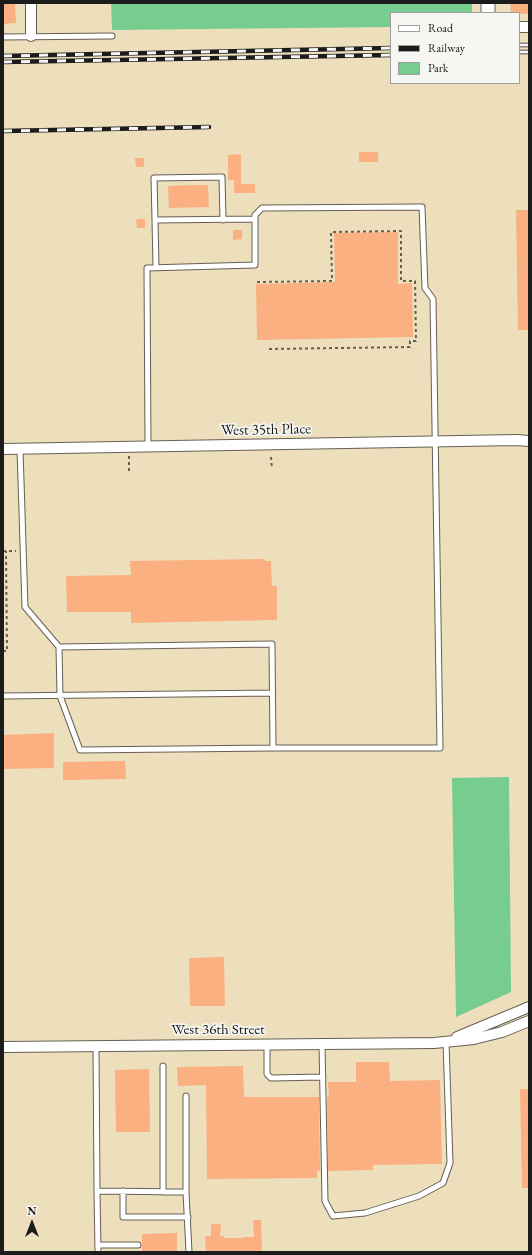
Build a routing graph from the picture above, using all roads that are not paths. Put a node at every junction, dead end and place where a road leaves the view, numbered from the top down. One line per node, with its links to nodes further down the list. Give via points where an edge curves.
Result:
1 (31, 3): 2 (street)
2 (31, 36): 3 (lane); 4 (lane)
3 (112, 36)
4 (3, 37)
5 (255, 219): 7 (lane); 8 (lane, via 255,265); 9 (lane, via 262,208 422,207 425,288 433,299)
6 (155, 220): 7 (lane); 7 (lane, via 154,178 222,177); 8 (lane)
7 (223, 220)
8 (156, 268): 11 (lane, via 147,268)
9 (436, 441): 10 (street, West 35th Place); 11 (street, West 35th Place); 18 (lane, via 440,748)
10 (529, 441)
11 (148, 447): 13 (street, West 35th Place)
12 (3, 449): 13 (street, West 35th Place)
13 (20, 449): 14 (lane, via 25,607)
14 (59, 647): 15 (lane, via 272,644); 17 (lane)
15 (272, 693): 17 (lane); 18 (lane)
16 (3, 696): 17 (lane)
17 (60, 696): 18 (lane, via 80,750)
18 (273, 748)
19 (529, 1007): 22 (street, West 36th Street, via 460,1036)
20 (529, 1021): 21 (street, West 36th Street, via 502,1032)
21 (446, 1042): 22 (street, West 36th Street); 28 (lane, via 450,1163 443,1183 419,1196 365,1212 333,1216 325,1201)
22 (434, 1043): 24 (street, West 36th Street)
23 (267, 1044): 24 (street, West 36th Street); 25 (street, West 36th Street); 28 (lane, via 267,1074 270,1078)
24 (322, 1044): 28 (lane)
25 (96, 1046): 26 (street, West 36th Street); 30 (lane)
26 (3, 1047)
27 (163, 1066): 32 (lane)
28 (323, 1077)
29 (186, 1096): 33 (lane)
30 (97, 1191): 31 (lane); 35 (lane)
31 (123, 1191): 32 (lane); 34 (lane, via 123,1217)
32 (163, 1192): 33 (lane)
33 (186, 1192): 34 (lane)
34 (188, 1217): 38 (lane)
35 (98, 1245): 36 (lane); 37 (lane)
36 (138, 1245)
37 (98, 1252)
38 (189, 1252)

